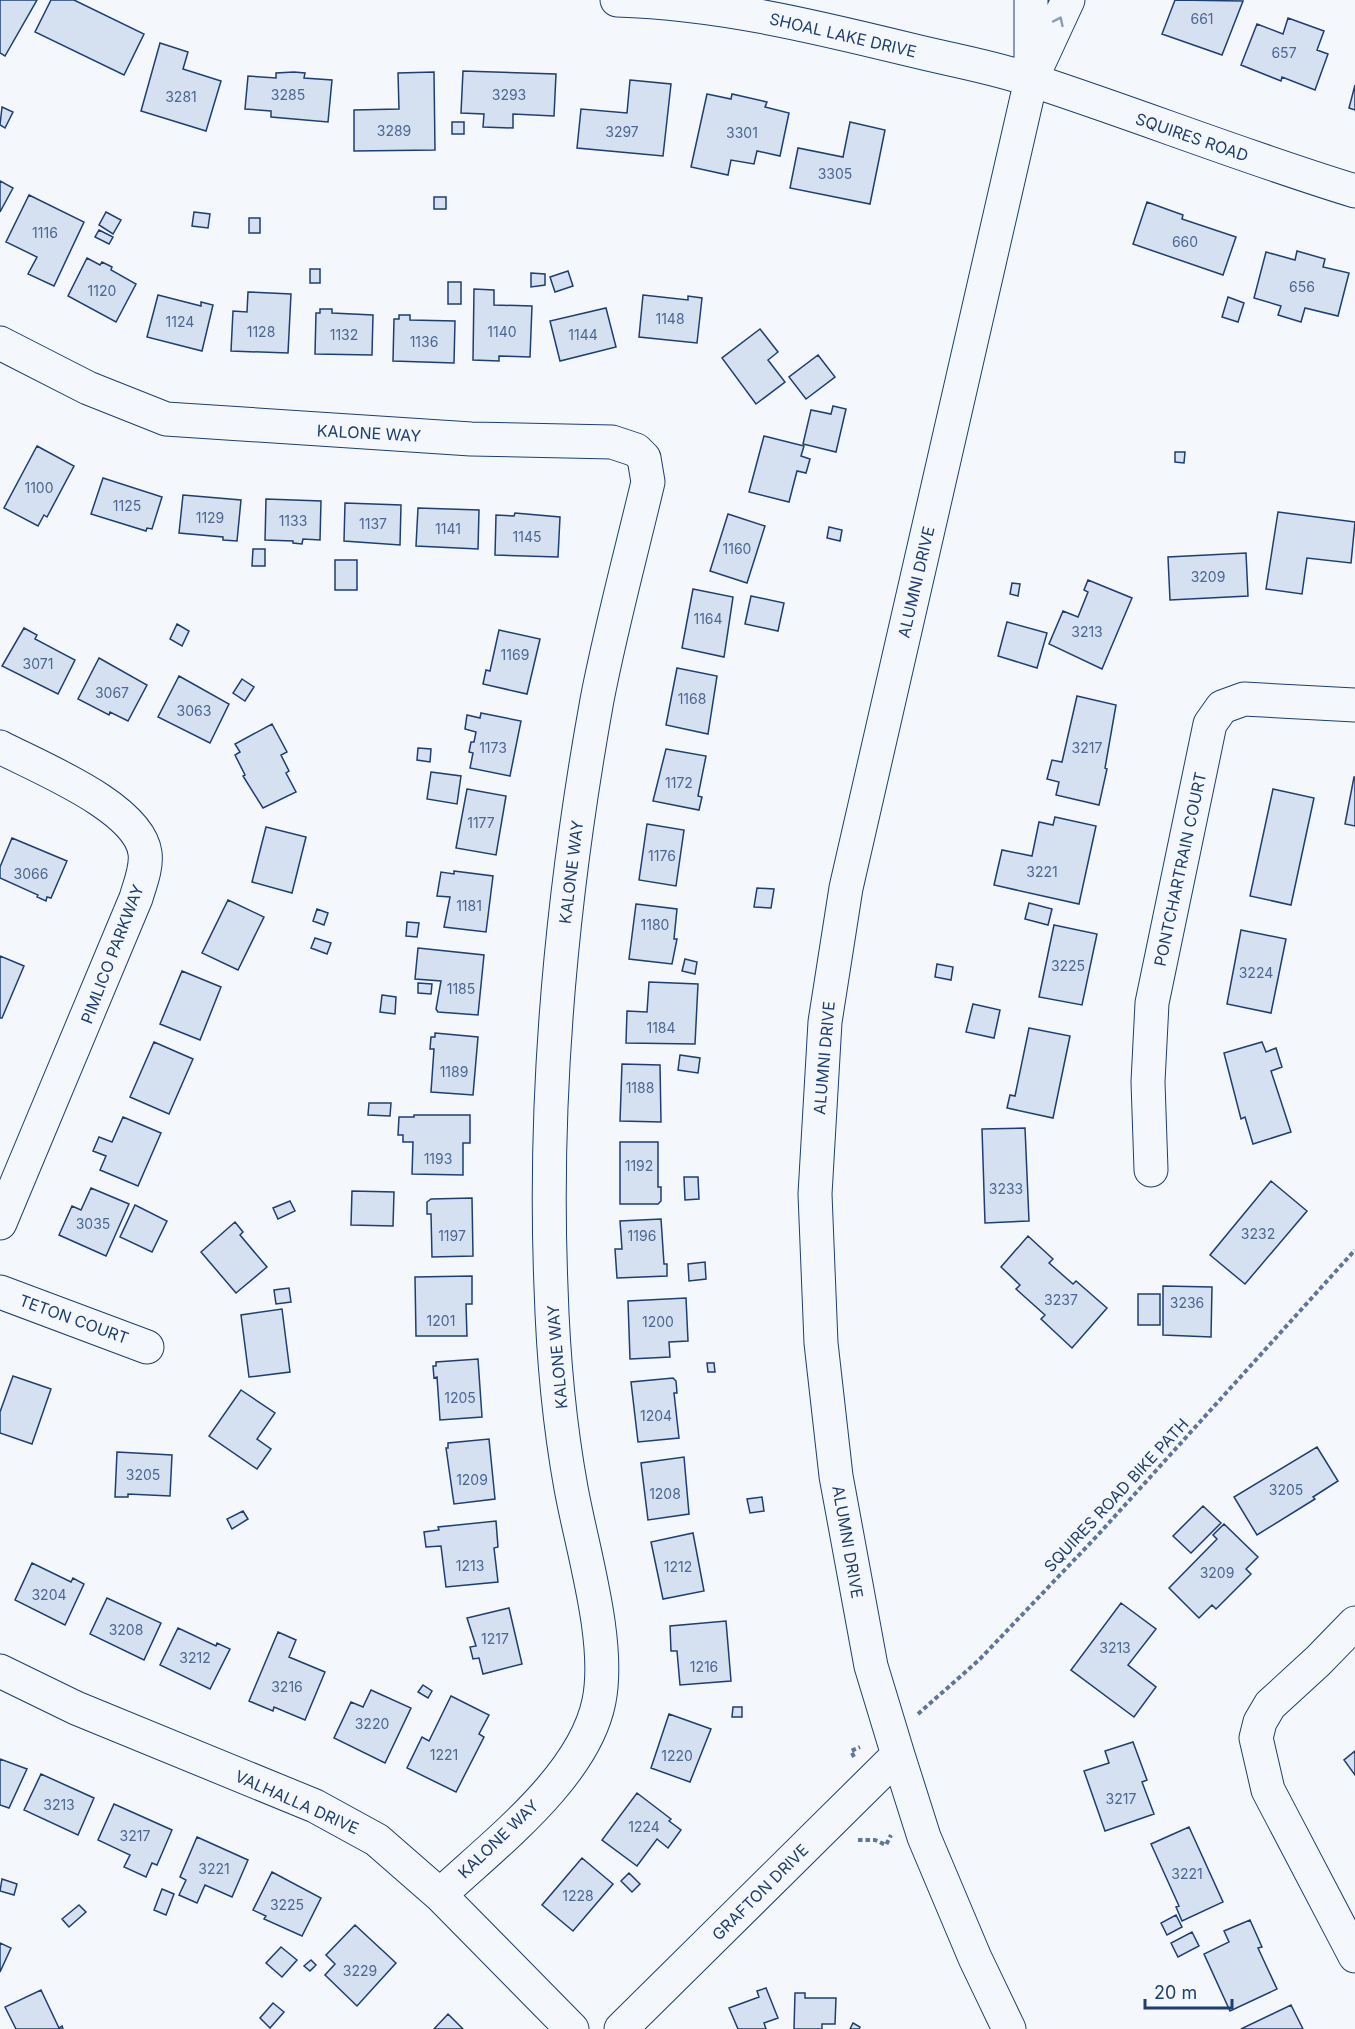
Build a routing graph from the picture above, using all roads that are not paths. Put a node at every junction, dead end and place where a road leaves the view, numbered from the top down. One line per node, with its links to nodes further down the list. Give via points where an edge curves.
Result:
1 (617, 0): 4 (street, SHOAL LAKE DRIVE, via 724,9 802,24)
2 (1031, 0): 4 (street, ALUMNI DRIVE)
3 (1068, 0): 4 (street, ALUMNI DRIVE, one-way to 3)
4 (1031, 80): 5 (street, SQUIRES ROAD); 15 (street, ALUMNI DRIVE, via 846,888 825,1022 815,1194 821,1343 849,1557 872,1666)
5 (1355, 191)
6 (4, 354): 16 (street, KALONE WAY, via 166,419 471,439 612,442 636,450 644,458 648,482 598,695 577,821 557,984 551,1089 550,1277 556,1366 570,1483 597,1624 599,1701 589,1733 567,1768)
7 (1355, 705): 9 (street, PONTCHARTRAIN COURT, via 1244,699 1222,707 1210,724 1152,1003 1148,1082)
8 (0, 747): 10 (street, PIMLICO PARKWAY, via 119,812 139,837 145,852 136,898)
9 (1151, 1170)
10 (0, 1223)
11 (0, 1292): 12 (street, TETON COURT)
12 (147, 1347)
13 (1355, 1623): 17 (street, via 1270,1704 1256,1738 1268,1790)
14 (0, 1671): 16 (street, VALHALLA DRIVE, via 76,1708 350,1823 405,1861)
15 (898, 1755): 19 (street, GRAFTON DRIVE); 20 (street, ALUMNI DRIVE, via 924,1838)
16 (440, 1895): 18 (street, VALHALLA DRIVE)
17 (1355, 1956)
18 (572, 2029)
19 (621, 2029)
20 (1009, 2029)

